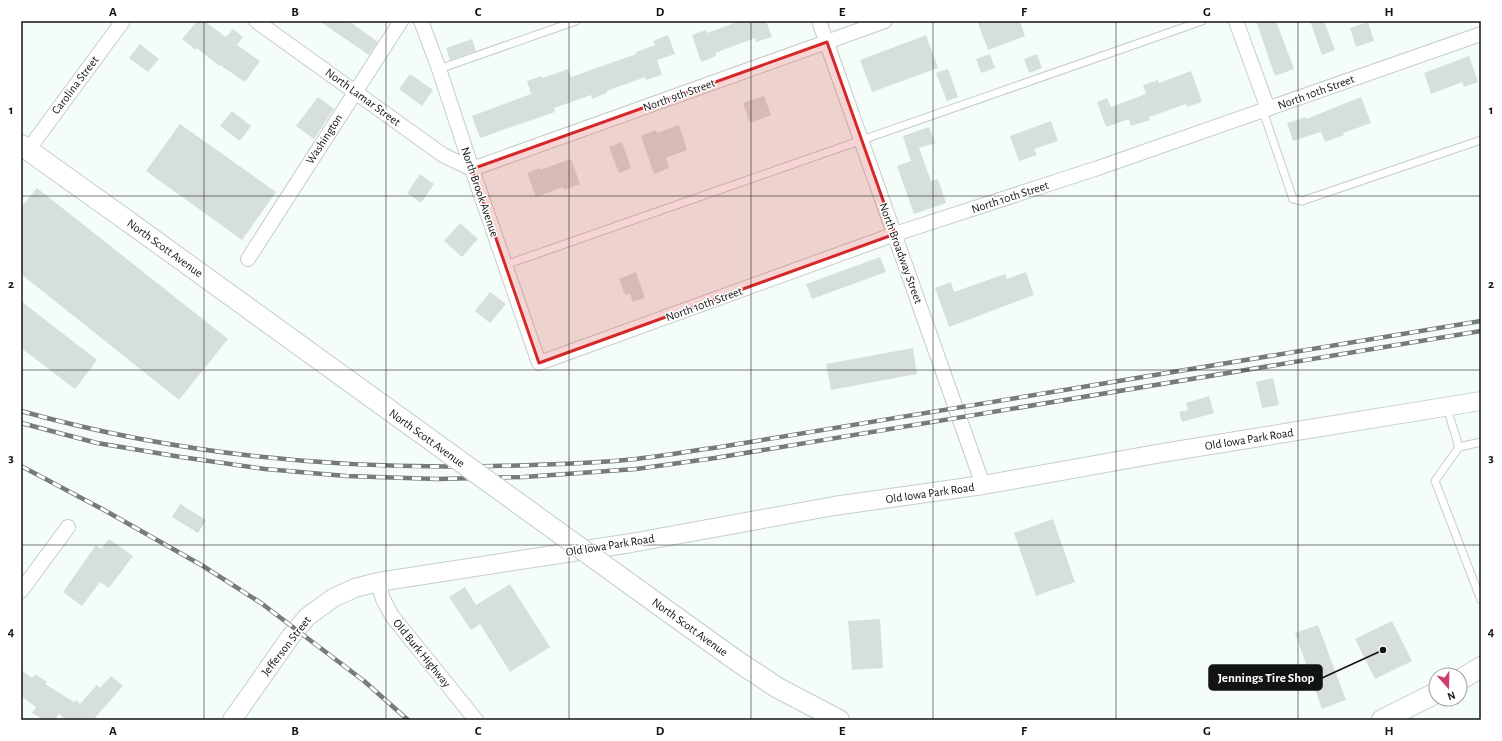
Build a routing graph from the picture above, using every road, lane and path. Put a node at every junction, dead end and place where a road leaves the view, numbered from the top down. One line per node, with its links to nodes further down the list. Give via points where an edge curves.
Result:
1 (123, 21): 17 (street, Carolina Street)
2 (256, 21): 13 (street, North Lamar Street)
3 (401, 21): 13 (street, Washington)
4 (421, 21): 12 (street, North Brook Avenue)
5 (576, 21): 12 (lane)
6 (819, 21): 11 (street, North Broadway Street)
7 (885, 21): 11 (street, North 9th Street)
8 (1202, 21): 15 (lane)
9 (1236, 21): 14 (street)
10 (1481, 34): 14 (street, North 10th Street)
11 (827, 42): 15 (street, North Broadway Street); 18 (street, North 9th Street)
12 (439, 69): 18 (street, North Brook Avenue)
13 (354, 92): 18 (street, North Lamar Street, via 443,155); 20 (street, Washington)
14 (1265, 110): 16 (lane, via 1293,199 1302,202); 19 (street, North 10th Street)
15 (861, 140): 19 (street, North Broadway Street); 21 (lane)
16 (1481, 140)
17 (24, 147): 37 (main road, North Scott Avenue, bridge, via 737,661)
18 (472, 169): 21 (street, North Brook Avenue)
19 (895, 234): 22 (street, North 10th Street); 27 (street, North Broadway Street)
20 (248, 259)
21 (505, 265): 22 (street, North Brook Avenue)
22 (540, 363)
23 (1481, 401): 24 (street, Old Iowa Park Road)
24 (1447, 406): 26 (lane); 27 (street, Old Iowa Park Road)
25 (1481, 442): 26 (lane)
26 (1459, 447): 31 (lane, via 1435,481)
27 (983, 485): 29 (street, Old Iowa Park Road, via 834,506 631,542)
28 (68, 527): 30 (street)
29 (378, 582): 35 (street, Jefferson Street, via 355,588 333,598 307,617); 36 (street, Old Burk Highway, via 392,616)
30 (21, 591)
31 (1481, 600)
32 (1481, 666): 33 (main road)
33 (1468, 675)
34 (1428, 697): 38 (main road)
35 (232, 720)
36 (476, 720)
37 (839, 720)
38 (1382, 720)

